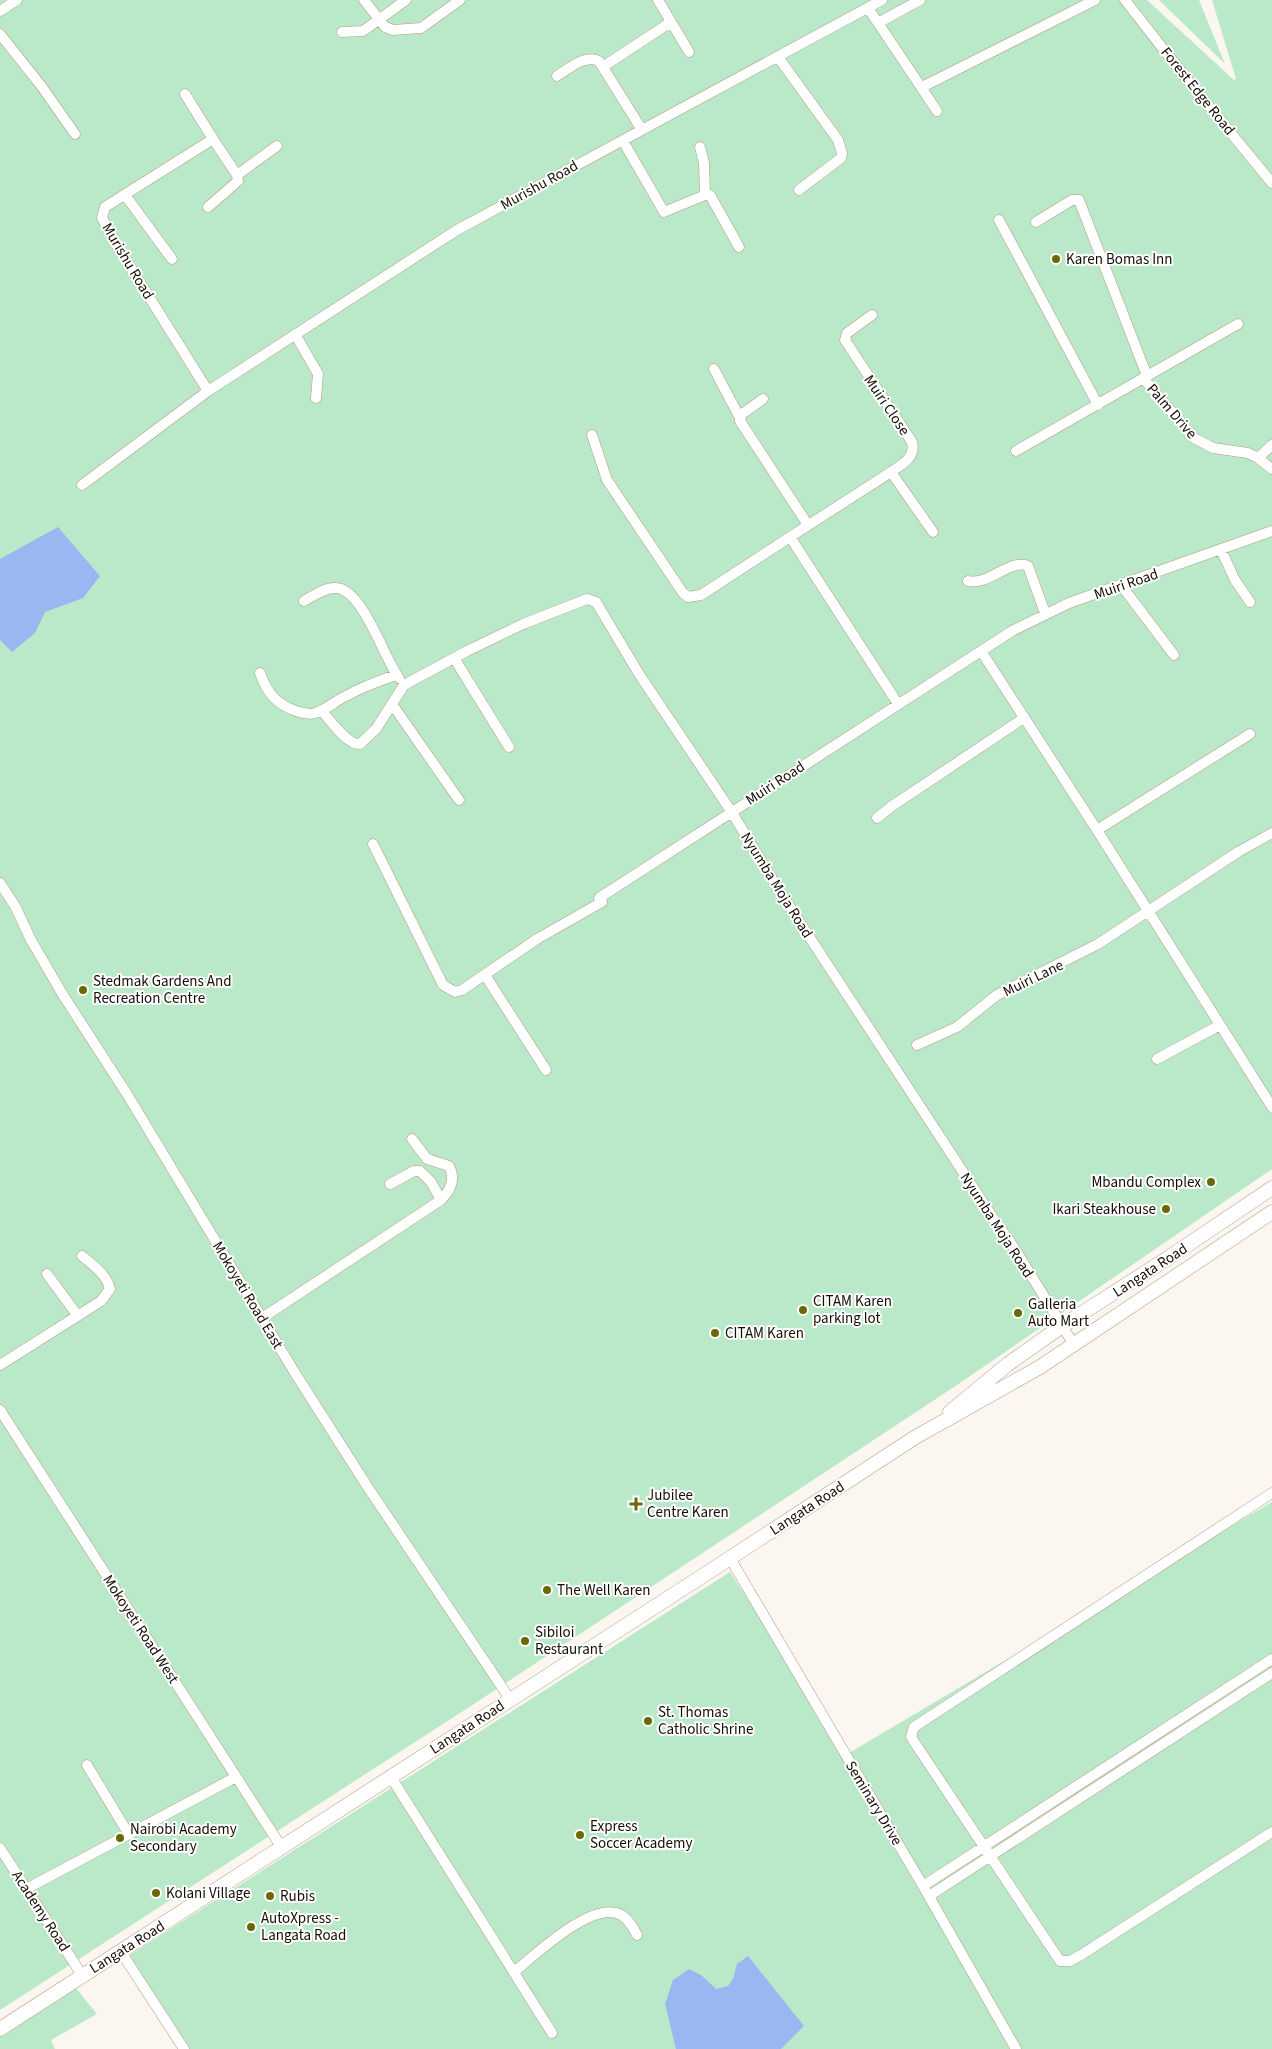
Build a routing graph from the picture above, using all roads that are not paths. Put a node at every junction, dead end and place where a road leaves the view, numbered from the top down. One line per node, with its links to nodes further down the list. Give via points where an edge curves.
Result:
1 (17, 0): 11 (street)
2 (364, 0): 12 (street)
3 (406, 0): 12 (street)
4 (460, 0): 12 (street, via 421,28 388,30)
5 (658, 0): 13 (street)
6 (882, 0): 10 (street, Murishu Road)
7 (920, 0): 14 (street)
8 (1094, 0): 21 (street)
9 (1125, 0): 31 (street, Forest Edge Road)
10 (868, 8): 14 (street); 18 (street, Murishu Road)
11 (0, 11)
12 (379, 20): 15 (street, via 363,31)
13 (671, 22): 17 (street); 19 (street)
14 (878, 24): 21 (street)
15 (342, 32)
16 (0, 34): 25 (street)
17 (689, 52)
18 (778, 57): 24 (street, Murishu Road); 32 (street, via 838,140 842,153 841,158)
19 (604, 66): 20 (street, via 593,58 586,58); 24 (street)
20 (556, 76)
21 (922, 87): 23 (street)
22 (185, 94): 26 (street)
23 (937, 112)
24 (642, 130): 27 (street, Murishu Road)
25 (75, 134)
26 (213, 139): 30 (street); 33 (street, Murishu Road)
27 (623, 141): 34 (street, via 664,212); 42 (street, Murishu Road, via 458,230)
28 (277, 146): 30 (street)
29 (700, 147): 34 (street)
30 (237, 175): 35 (street, via 237,183)
31 (1272, 183)
32 (799, 190)
33 (125, 195): 39 (street); 45 (street, Murishu Road, via 105,207 102,218 105,226)
34 (705, 195): 38 (street, via 713,198)
35 (208, 207)
36 (999, 220): 48 (street)
37 (1036, 222): 44 (street, via 1072,200 1079,200)
38 (739, 247)
39 (172, 259)
40 (872, 315): 55 (street, Muiri Close, via 847,334 845,340 912,442 912,455)
41 (1238, 324): 44 (street)
42 (296, 334): 45 (street, Murishu Road); 46 (street, via 318,374)
43 (714, 369): 49 (street)
44 (1145, 377): 48 (street); 53 (street, Palm Drive, via 1194,438 1213,448)
45 (208, 391): 56 (street, Murishu Road)
46 (316, 398)
47 (763, 399): 49 (street)
48 (1098, 405): 52 (street)
49 (740, 418): 57 (street)
50 (592, 435): 60 (street, Muiri Close, via 607,480 685,596 694,597 711,588)
51 (1272, 445): 53 (street)
52 (1016, 451)
53 (1258, 458): 54 (street, Palm Drive)
54 (1272, 468)
55 (891, 472): 57 (street, Muiri Close); 58 (street)
56 (82, 485)
57 (808, 525): 60 (street, Muiri Close)
58 (933, 532)
59 (1272, 532): 61 (street, Muiri Road)
60 (790, 537): 74 (street)
61 (1221, 550): 63 (street, Muiri Road); 65 (street)
62 (968, 581): 66 (street, via 989,578 1017,564 1028,566)
63 (1122, 585): 66 (street, Muiri Road); 68 (street)
64 (304, 601): 71 (street, via 333,588 348,592 369,622)
65 (1250, 602)
66 (1045, 613): 67 (street, Muiri Road)
67 (981, 651): 74 (street, Muiri Road); 76 (street)
68 (1174, 655)
69 (454, 658): 72 (street, Nyumba Moja Road); 78 (street); 80 (street, Nyumba Moja Road, via 523,624 587,599 592,600)
70 (260, 674): 75 (street, via 268,692 279,703 308,714)
71 (396, 674): 72 (street); 75 (street)
72 (404, 685): 73 (street)
73 (392, 704): 75 (street, via 376,729 357,744 343,735); 79 (street)
74 (898, 704): 80 (street, Muiri Road)
75 (322, 710)
76 (1024, 718): 81 (street); 82 (street)
77 (1250, 734): 82 (street)
78 (509, 747)
79 (459, 800)
80 (732, 812): 87 (street, Muiri Road, via 599,898 602,902 537,939); 102 (street, Nyumba Moja Road, via 780,892 1013,1246)
81 (877, 818)
82 (1098, 830): 86 (street)
83 (1272, 833): 86 (street, Muiri Lane)
84 (373, 844): 87 (street, Muiri Road, via 443,985 456,992)
85 (0, 883): 101 (street, Mokoyeti Road East, via 63,995 127,1094)
86 (1148, 909): 88 (street); 89 (street, Muiri Lane, via 1098,944 997,995 957,1027)
87 (484, 975): 91 (street)
88 (1220, 1025): 90 (street); 92 (street)
89 (917, 1046)
90 (1157, 1058)
91 (546, 1070)
92 (1272, 1106)
93 (412, 1139): 96 (street, via 427,1159 446,1164 451,1169 450,1190)
94 (390, 1184): 96 (street, via 420,1171)
95 (1272, 1188): 102 (main road, Langata Road)
96 (441, 1200): 101 (street)
97 (1272, 1212): 103 (main road, Langata Road)
98 (82, 1256): 100 (street, via 108,1282 110,1289 101,1301)
99 (47, 1274): 100 (street)
100 (78, 1316): 104 (street)
101 (262, 1318): 111 (street, Mokoyeti Road East, via 367,1486)
102 (1062, 1326): 103 (street, Nyumba Moja Road); 106 (main road, Langata Road, via 1008,1364)
103 (1074, 1344): 106 (main road, Langata Road, via 1008,1386)
104 (0, 1365)
105 (0, 1410): 114 (street, Mokoyeti Road West)
106 (934, 1426): 108 (main road, Langata Road)
107 (1272, 1493): 119 (street, via 914,1727 912,1741)
108 (730, 1558): 111 (main road, Langata Road); 120 (street, Seminary Drive)
109 (1272, 1660): 119 (street)
110 (1272, 1673): 119 (street)
111 (510, 1699): 113 (main road, Langata Road)
112 (87, 1765): 116 (street)
113 (392, 1776): 118 (main road, Langata Road); 125 (street)
114 (236, 1777): 116 (street); 118 (street, Mokoyeti Road West)
115 (1272, 1832): 119 (street, via 1081,1955 1064,1962 1057,1958)
116 (128, 1833): 121 (street)
117 (0, 1848): 121 (street, Academy Road)
118 (282, 1848): 124 (main road, Langata Road)
119 (987, 1851): 120 (street); 122 (street, via 981,1863)
120 (923, 1886): 122 (street, Seminary Drive)
121 (26, 1889): 126 (street, Academy Road)
122 (929, 1896): 130 (street, Seminary Drive)
123 (637, 1935): 125 (street, via 619,1913 606,1911 581,1920)
124 (121, 1952): 126 (main road, Langata Road); 129 (street)
125 (514, 1972): 128 (street)
126 (82, 1975): 127 (main road, Langata Road)
127 (0, 2029)
128 (552, 2033)
129 (184, 2049)
130 (1016, 2049)

